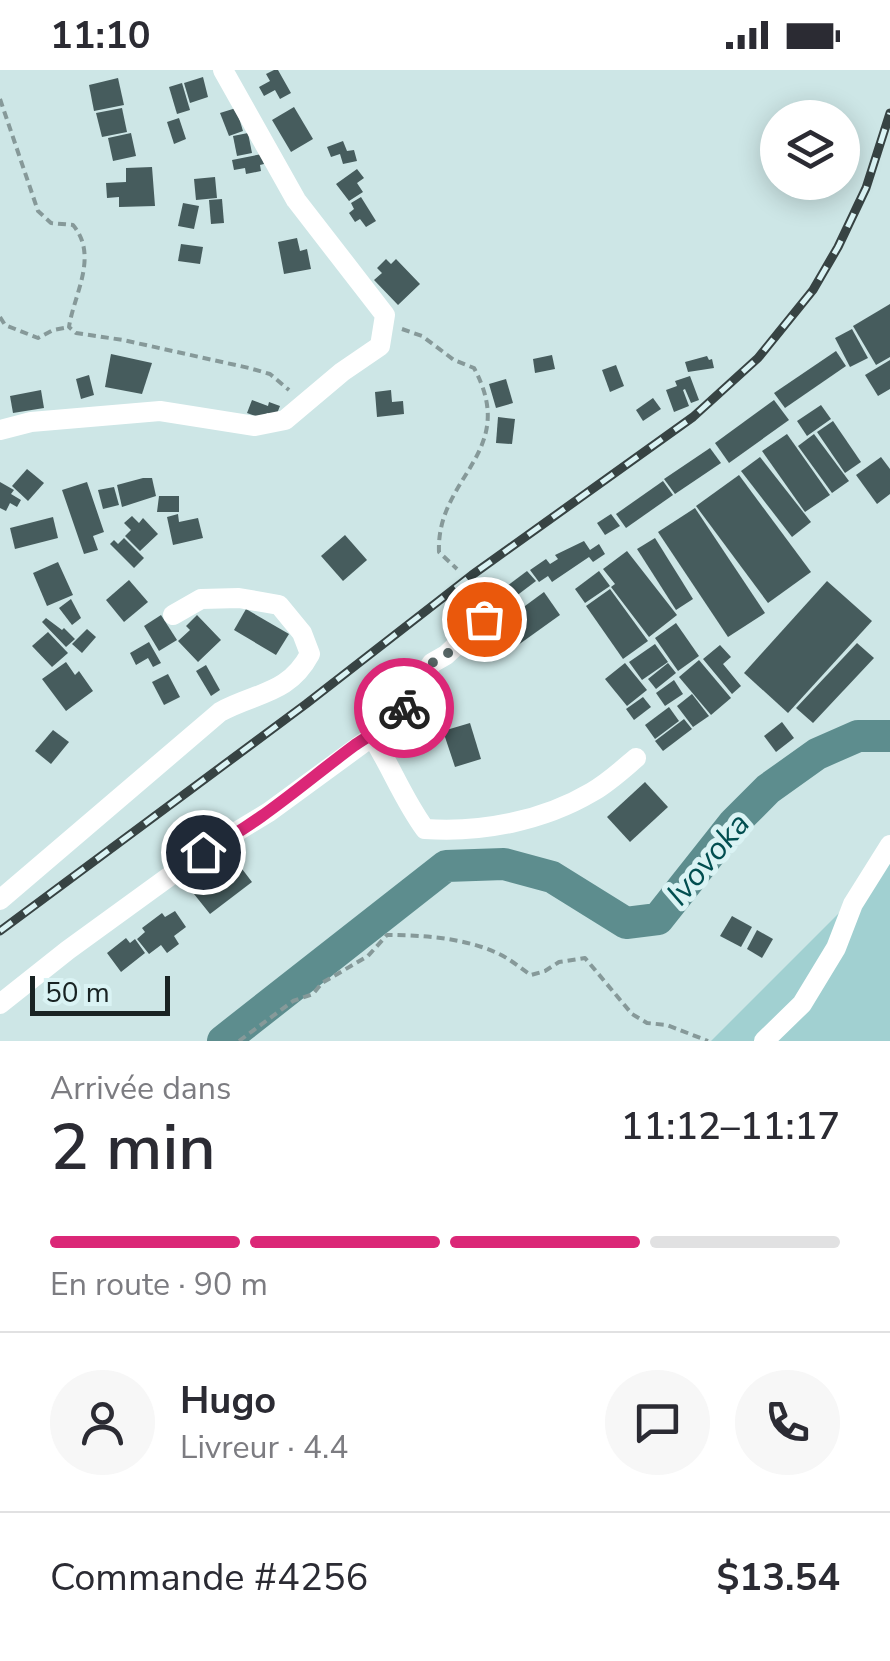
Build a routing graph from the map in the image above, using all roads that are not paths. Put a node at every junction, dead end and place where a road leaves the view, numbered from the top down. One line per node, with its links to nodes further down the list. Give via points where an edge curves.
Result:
1 (222, 70): 2 (street, via 296,200 385,316 380,346 286,420 256,426 160,411)
2 (0, 430)
3 (173, 614): 8 (street, via 201,599 279,606 310,654 277,690 220,712)
4 (484, 619): 5 (street, via 432,663 396,719)
5 (371, 735): 6 (street, via 425,829 508,823 557,809 595,791); 9 (street)
6 (636, 758)
7 (890, 845): 10 (street, via 802,1004)
8 (0, 900)
9 (0, 1004)
10 (764, 1041)

